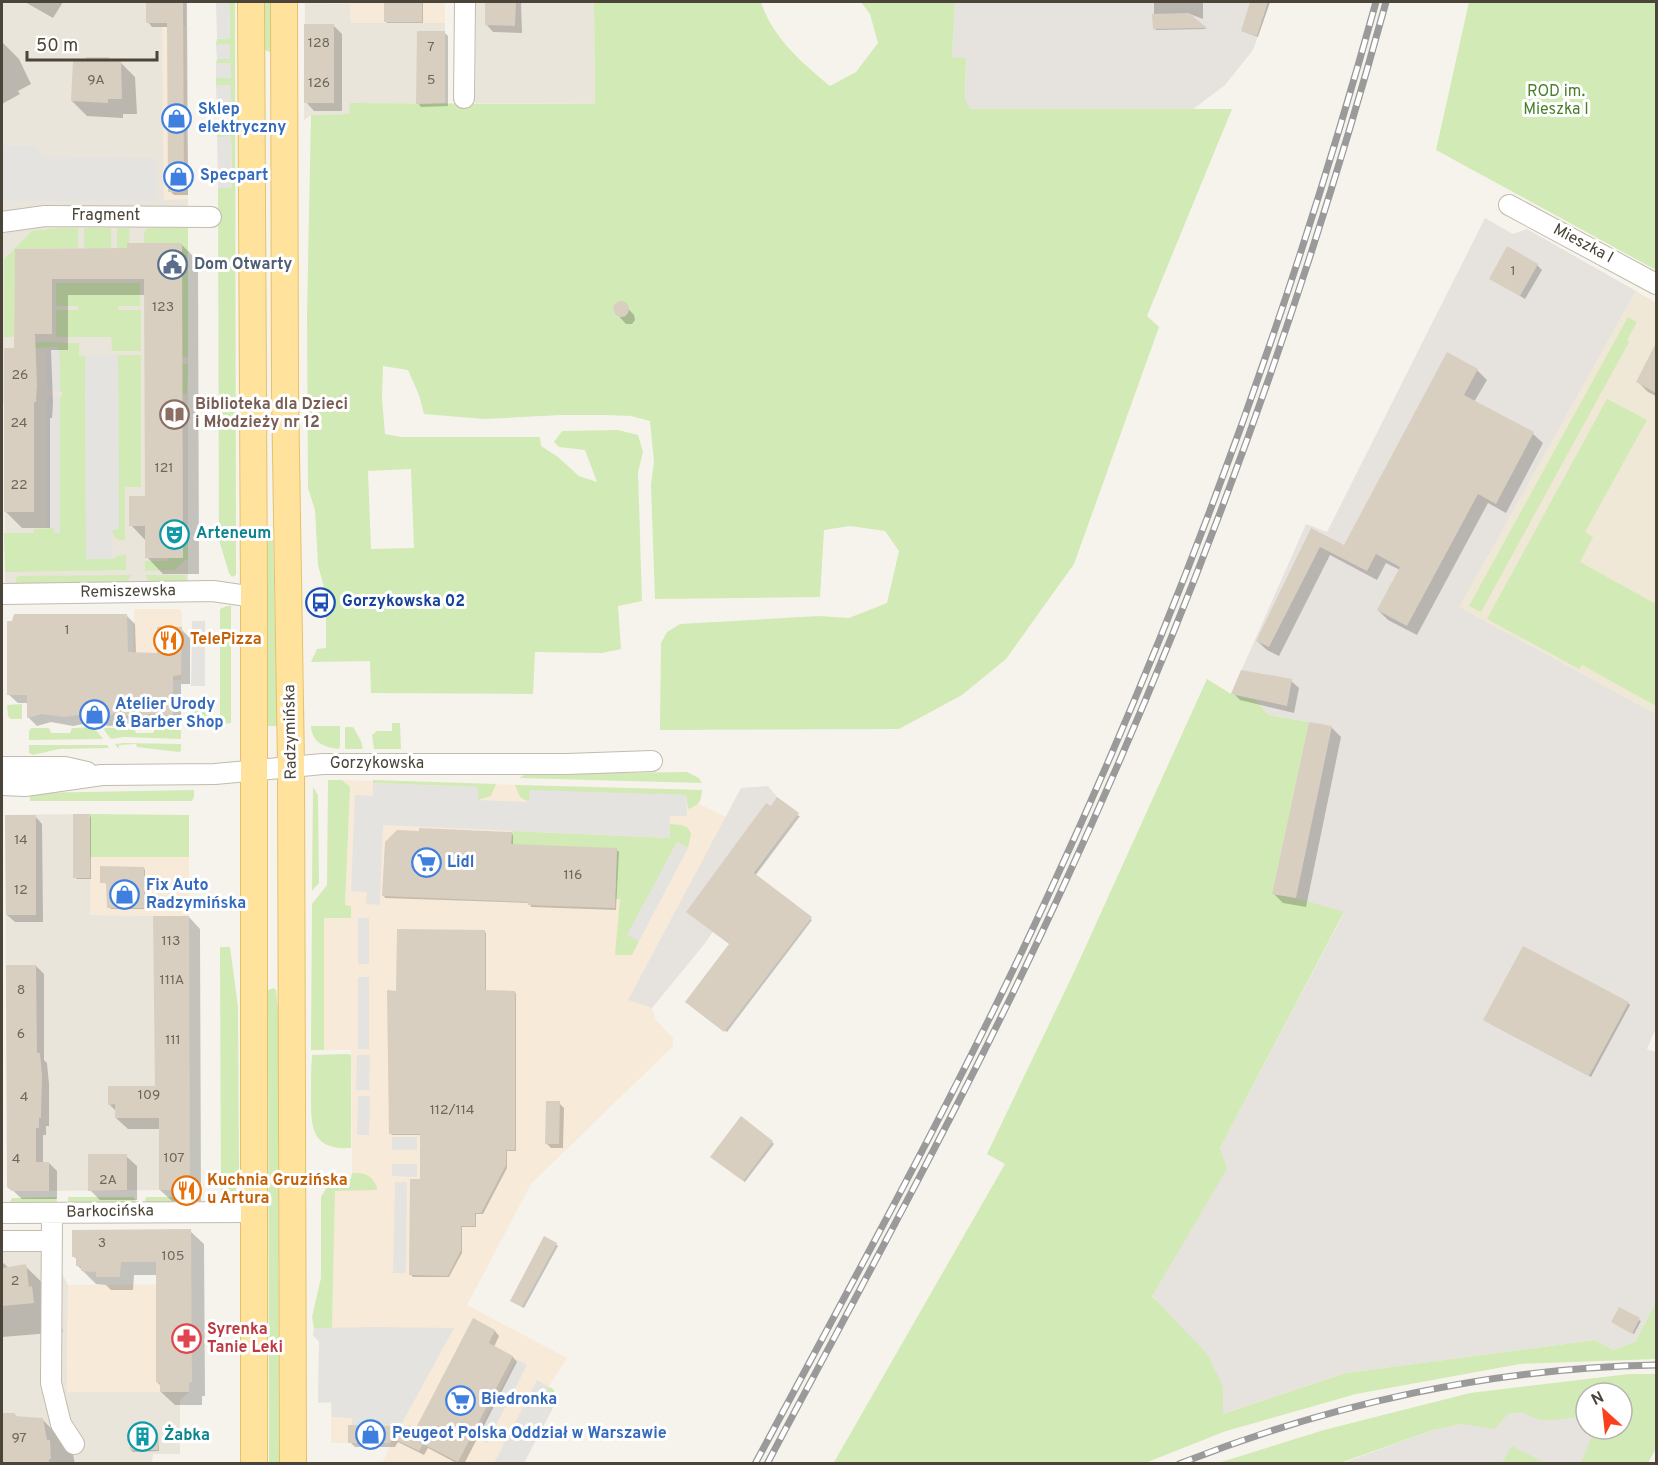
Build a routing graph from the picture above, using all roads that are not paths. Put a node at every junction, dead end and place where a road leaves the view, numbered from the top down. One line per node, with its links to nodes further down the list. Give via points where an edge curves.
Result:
1 (251, 2): 9 (main road)
2 (284, 2): 10 (main road, Radzymińska)
3 (465, 2): 4 (street)
4 (464, 98)
5 (1509, 205): 8 (street, Mieszka I)
6 (211, 217): 7 (street, Fragment, via 45,216)
7 (2, 222)
8 (1656, 284)
9 (253, 520): 10 (main road); 12 (main road)
10 (287, 520): 14 (main road, Radzymińska)
11 (2, 594): 12 (street, Remiszewska, via 213,591)
12 (254, 597): 16 (main road)
13 (652, 761): 14 (street, Gorzykowska)
14 (291, 766): 16 (street, Gorzykowska); 26 (main road, Radzymińska)
15 (2, 767): 17 (street, Gorzykowska, via 65,767)
16 (253, 770): 17 (street, Gorzykowska); 19 (main road)
17 (102, 775): 18 (street, Gorzykowska, via 25,786)
18 (2, 785)
19 (255, 1212): 21 (street, Barkocińska); 25 (main road)
20 (2, 1213): 21 (street, Barkocińska)
21 (52, 1213): 23 (street)
22 (2, 1241): 23 (street)
23 (52, 1241): 24 (street, via 51,1383 62,1424)
24 (74, 1444)
25 (254, 1464)
26 (292, 1464)

